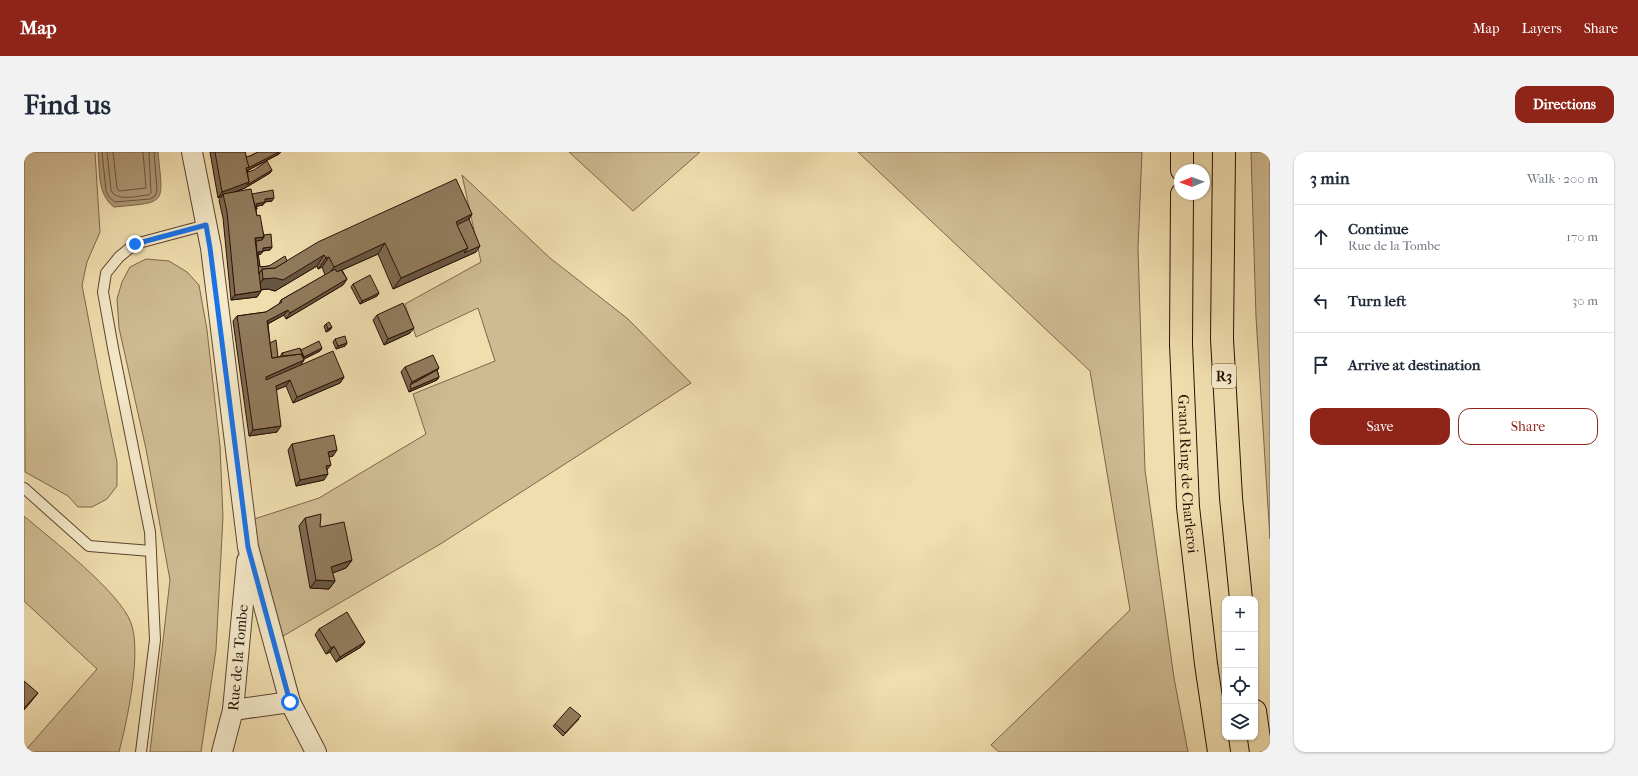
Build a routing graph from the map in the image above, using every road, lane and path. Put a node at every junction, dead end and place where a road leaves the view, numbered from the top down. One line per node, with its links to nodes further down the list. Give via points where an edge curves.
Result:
1 (192, 152): 6 (street, Rue de la Tombe)
2 (1182, 152): 4 (highway)
3 (1224, 152): 10 (highway, R3, via 1222,339 1231,498)
4 (1182, 164)
5 (1182, 200): 17 (highway, Grand Ring de Charleroi, via 1181,344 1188,507)
6 (206, 225): 8 (street, Rue de la Tombe); 9 (lane, via 135,244 119,257 106,273 103,292 150,532)
7 (24, 488): 9 (lane, via 89,546)
8 (248, 547): 11 (street, Rue de la Tombe); 12 (street, Rue de la Tombe)
9 (151, 551): 14 (lane, via 155,640)
10 (1241, 596)
11 (290, 702): 12 (street, Rue de la Tombe); 16 (street, Rue de la Tombe)
12 (233, 710): 15 (street)
13 (1258, 732): 18 (highway)
14 (141, 752)
15 (222, 752)
16 (316, 752)
17 (1219, 752)
18 (1261, 752)

